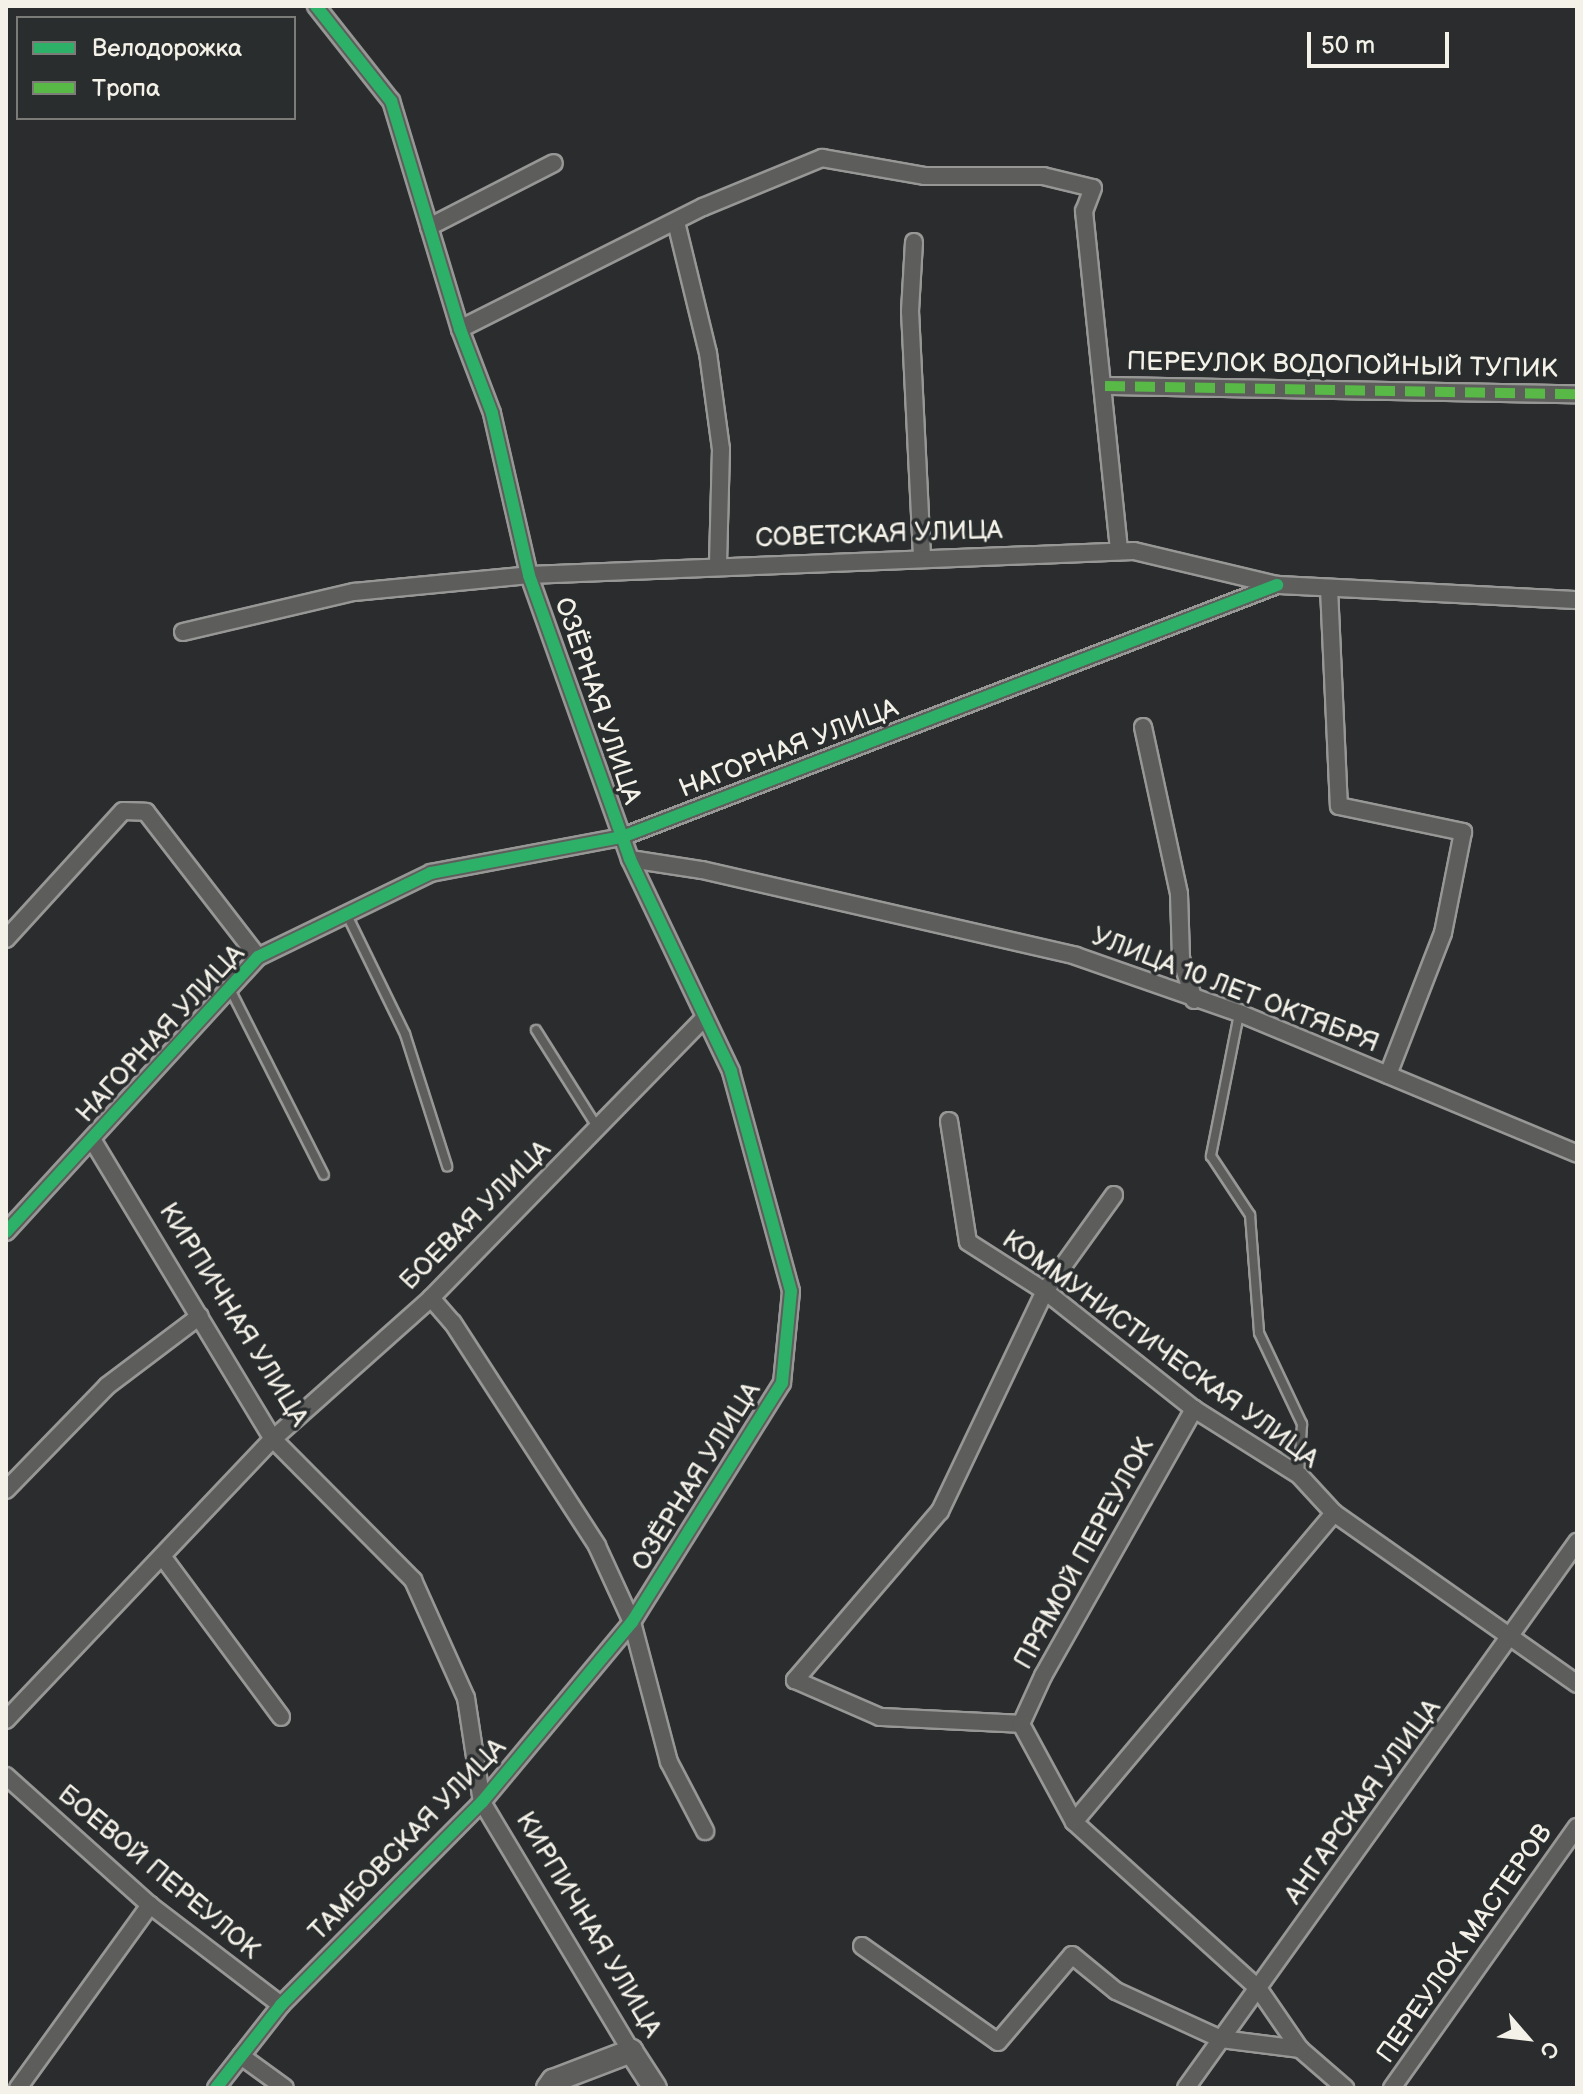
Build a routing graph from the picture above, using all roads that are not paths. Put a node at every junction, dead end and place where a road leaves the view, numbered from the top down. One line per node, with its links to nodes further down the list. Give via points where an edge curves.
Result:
1 (316, 6): 4 (street, ОЗЁРНАЯ УЛИЦА, via 391,101)
2 (554, 163): 4 (street)
3 (676, 222): 6 (street); 7 (street, via 822,158 925,176 1043,176 1093,188 1084,211); 11 (street, via 708,353 721,449)
4 (429, 227): 6 (street, ОЗЁРНАЯ УЛИЦА)
5 (914, 242): 10 (street, via 910,311)
6 (460, 329): 12 (street, ОЗЁРНАЯ УЛИЦА, via 492,413)
7 (1105, 386): 8 (street, ПЕРЕУЛОК ВОДОПОЙНЫЙ ТУПИК); 9 (street)
8 (1577, 394)
9 (1119, 551): 10 (street, СОВЕТСКАЯ УЛИЦА); 13 (street, СОВЕТСКАЯ УЛИЦА)
10 (922, 558): 11 (street, СОВЕТСКАЯ УЛИЦА)
11 (718, 564): 12 (street, СОВЕТСКАЯ УЛИЦА)
12 (529, 575): 16 (street, СОВЕТСКАЯ УЛИЦА, via 354,592); 18 (street, ОЗЁРНАЯ УЛИЦА)
13 (1277, 585): 14 (street, СОВЕТСКАЯ УЛИЦА); 18 (street, НАГОРНАЯ УЛИЦА)
14 (1329, 588): 15 (street, СОВЕТСКАЯ УЛИЦА); 28 (street, via 1339,806 1463,832 1443,933)
15 (1577, 600)
16 (183, 632)
17 (1143, 727): 24 (street, via 1179,894 1181,958)
18 (622, 837): 19 (street, ОЗЁРНАЯ УЛИЦА); 20 (street, НАГОРНАЯ УЛИЦА, via 431,873)
19 (630, 859): 24 (street, УЛИЦА 10 ЛЕТ ОКТЯБРЯ, via 702,870 1076,956); 26 (street, ОЗЁРНАЯ УЛИЦА)
20 (346, 914): 22 (street, НАГОРНАЯ УЛИЦА); 33 (lane, via 405,1034)
21 (6, 939): 22 (street, via 123,811 146,812)
22 (258, 957): 23 (street, НАГОРНАЯ УЛИЦА)
23 (230, 989): 31 (street, НАГОРНАЯ УЛИЦА); 34 (lane)
24 (1194, 1000): 25 (street, УЛИЦА 10 ЛЕТ ОКТЯБРЯ)
25 (1239, 1013): 28 (street, УЛИЦА 10 ЛЕТ ОКТЯБРЯ); 42 (lane, via 1211,1156 1250,1215 1259,1333 1302,1424)
26 (705, 1017): 30 (street, БОЕВАЯ УЛИЦА); 47 (street, ОЗЁРНАЯ УЛИЦА, via 731,1071 791,1291 782,1383)
27 (536, 1030): 30 (lane)
28 (1388, 1075): 32 (street, УЛИЦА 10 ЛЕТ ОКТЯБРЯ)
29 (949, 1121): 37 (street, КОММУНИСТИЧЕСКАЯ УЛИЦА, via 968,1242)
30 (597, 1128): 38 (street, БОЕВАЯ УЛИЦА)
31 (93, 1141): 36 (street, НАГОРНАЯ УЛИЦА); 39 (street, КИРПИЧНАЯ УЛИЦА)
32 (1577, 1154)
33 (447, 1166)
34 (324, 1175)
35 (1114, 1195): 37 (street)
36 (6, 1232)
37 (1045, 1291): 40 (street, КОММУНИСТИЧЕСКАЯ УЛИЦА); 52 (street, via 940,1511 795,1680 880,1717)
38 (431, 1298): 41 (street, БОЕВАЯ УЛИЦА); 47 (street, via 462,1336 589,1533)
39 (200, 1316): 41 (street, КИРПИЧНАЯ УЛИЦА); 43 (street, via 107,1386)
40 (1194, 1409): 42 (street, КОММУНИСТИЧЕСКАЯ УЛИЦА); 52 (street, ПРЯМОЙ ПЕРЕУЛОК)
41 (273, 1439): 46 (street, БОЕВАЯ УЛИЦА); 54 (street, КИРПИЧНАЯ УЛИЦА, via 413,1580 466,1698)
42 (1299, 1475): 44 (street, КОММУНИСТИЧЕСКАЯ УЛИЦА)
43 (6, 1490)
44 (1334, 1513): 48 (street, КОММУНИСТИЧЕСКАЯ УЛИЦА); 55 (street)
45 (1577, 1542): 48 (street, АНГАРСКАЯ УЛИЦА)
46 (162, 1556): 50 (street); 51 (street, БОЕВАЯ УЛИЦА)
47 (632, 1622): 54 (street, ТАМБОВСКАЯ УЛИЦА); 57 (street, via 669,1762)
48 (1512, 1639): 49 (street, КОММУНИСТИЧЕСКАЯ УЛИЦА); 60 (street, АНГАРСКАЯ УЛИЦА)
49 (1577, 1684)
50 (281, 1717)
51 (6, 1720)
52 (1021, 1724): 55 (street)
53 (6, 1776): 58 (street, БОЕВОЙ ПЕРЕУЛОК)
54 (482, 1802): 61 (street, ТАМБОВСКАЯ УЛИЦА); 64 (street, КИРПИЧНАЯ УЛИЦА)
55 (1074, 1822): 60 (street)
56 (1577, 1827): 73 (street, ПЕРЕУЛОК МАСТЕРОВ)
57 (705, 1831)
58 (150, 1905): 61 (street, БОЕВОЙ ПЕРЕУЛОК); 66 (street)
59 (862, 1946): 62 (street, via 998,2042 1072,1955 1116,1991)
60 (1258, 1988): 62 (street, АНГАРСКАЯ УЛИЦА); 63 (street)
61 (281, 2005): 65 (street, ТАМБОВСКАЯ УЛИЦА)
62 (1221, 2039): 63 (street); 71 (street, АНГАРСКАЯ УЛИЦА)
63 (1300, 2049): 72 (street)
64 (631, 2051): 69 (street, via 553,2081); 70 (street, КИРПИЧНАЯ УЛИЦА)
65 (241, 2056): 67 (street, ТАМБОВСКАЯ УЛИЦА); 68 (street)
66 (18, 2088)
67 (216, 2088)
68 (285, 2088)
69 (548, 2088)
70 (655, 2088)
71 (1186, 2088)
72 (1345, 2088)
73 (1392, 2088)

